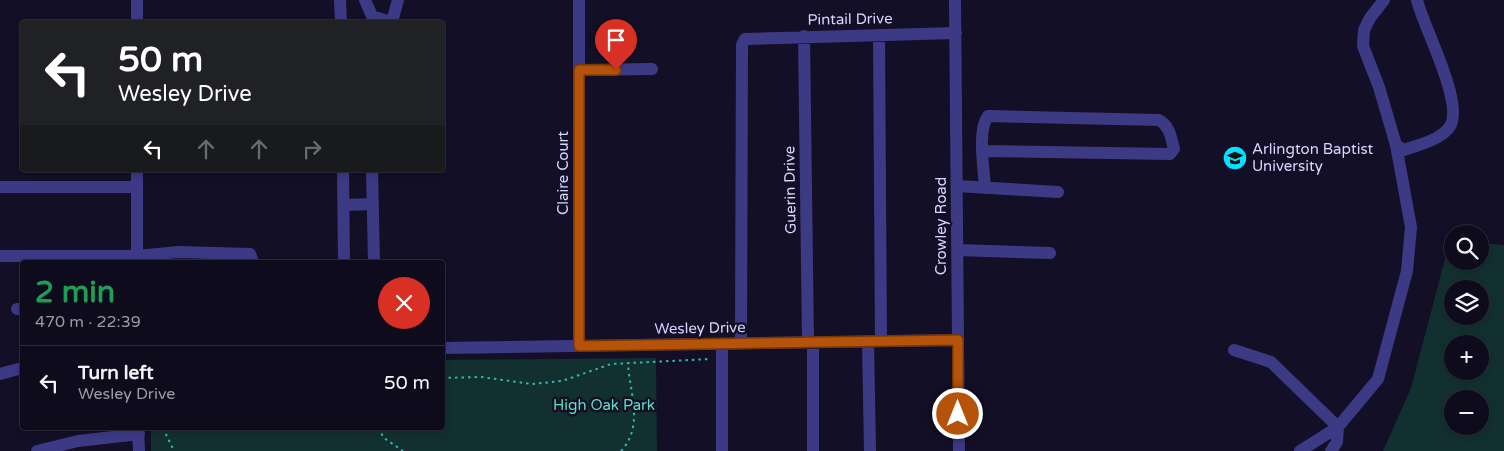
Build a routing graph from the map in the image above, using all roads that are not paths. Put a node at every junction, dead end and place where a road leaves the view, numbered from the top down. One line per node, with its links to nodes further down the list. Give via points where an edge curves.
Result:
1 (137, 0): 9 (street)
2 (340, 0): 10 (street)
3 (365, 0): 11 (street, via 372,16)
4 (398, 0): 12 (street)
5 (579, 0): 17 (street, Claire Court)
6 (955, 0): 13 (street, Crowley Road)
7 (1384, 0): 18 (street, via 1364,30 1363,46)
8 (1417, 0): 18 (street, via 1452,94 1455,117 1450,128 1439,137 1404,150)
9 (137, 20)
10 (341, 20)
11 (385, 20)
12 (392, 20)
13 (956, 33): 14 (street, Pintail Drive); 23 (street, Crowley Road)
14 (879, 35): 15 (street, Pintail Drive); 39 (street)
15 (804, 36): 40 (street, Guerin Drive); 42 (street, Pintail Drive, via 745,40 742,45)
16 (652, 69): 17 (street)
17 (579, 70): 43 (street, Claire Court)
18 (1396, 145): 48 (street, via 1411,227 1407,271 1378,379)
19 (983, 152): 19 (street, via 983,122 988,116 1159,120 1165,123 1174,149 1170,154); 26 (street)
20 (137, 172): 25 (street)
21 (343, 172): 29 (street)
22 (372, 172): 28 (street)
23 (957, 186): 26 (street); 30 (street, Crowley Road)
24 (0, 187): 25 (street)
25 (137, 187): 34 (street)
26 (985, 188): 27 (street)
27 (1058, 192)
28 (373, 204): 29 (street); 37 (street)
29 (344, 206): 36 (street)
30 (958, 250): 31 (street); 38 (street, Crowley Road)
31 (1050, 252)
32 (0, 256): 33 (street)
33 (46, 259): 34 (street)
34 (137, 259): 35 (street, via 178,252 250,254)
35 (252, 260)
36 (344, 260)
37 (374, 260)
38 (958, 340): 39 (street, Wesley Drive); 55 (street, Crowley Road)
39 (874, 341): 40 (street, Wesley Drive); 54 (street)
40 (811, 342): 42 (street, Wesley Drive); 53 (street, Guerin Drive)
41 (722, 344): 42 (street, Wesley Drive); 43 (street, Wesley Drive); 52 (street)
42 (742, 344)
43 (579, 346): 44 (street, Wesley Drive)
44 (445, 348)
45 (1234, 350): 48 (street, via 1271,362)
46 (20, 369): 47 (street)
47 (0, 374)
48 (1338, 427): 56 (street); 57 (street, via 1337,442)
49 (138, 431): 50 (street); 51 (street)
50 (37, 451)
51 (139, 451)
52 (722, 451)
53 (813, 451)
54 (870, 451)
55 (959, 451)
56 (1300, 451)
57 (1331, 451)

